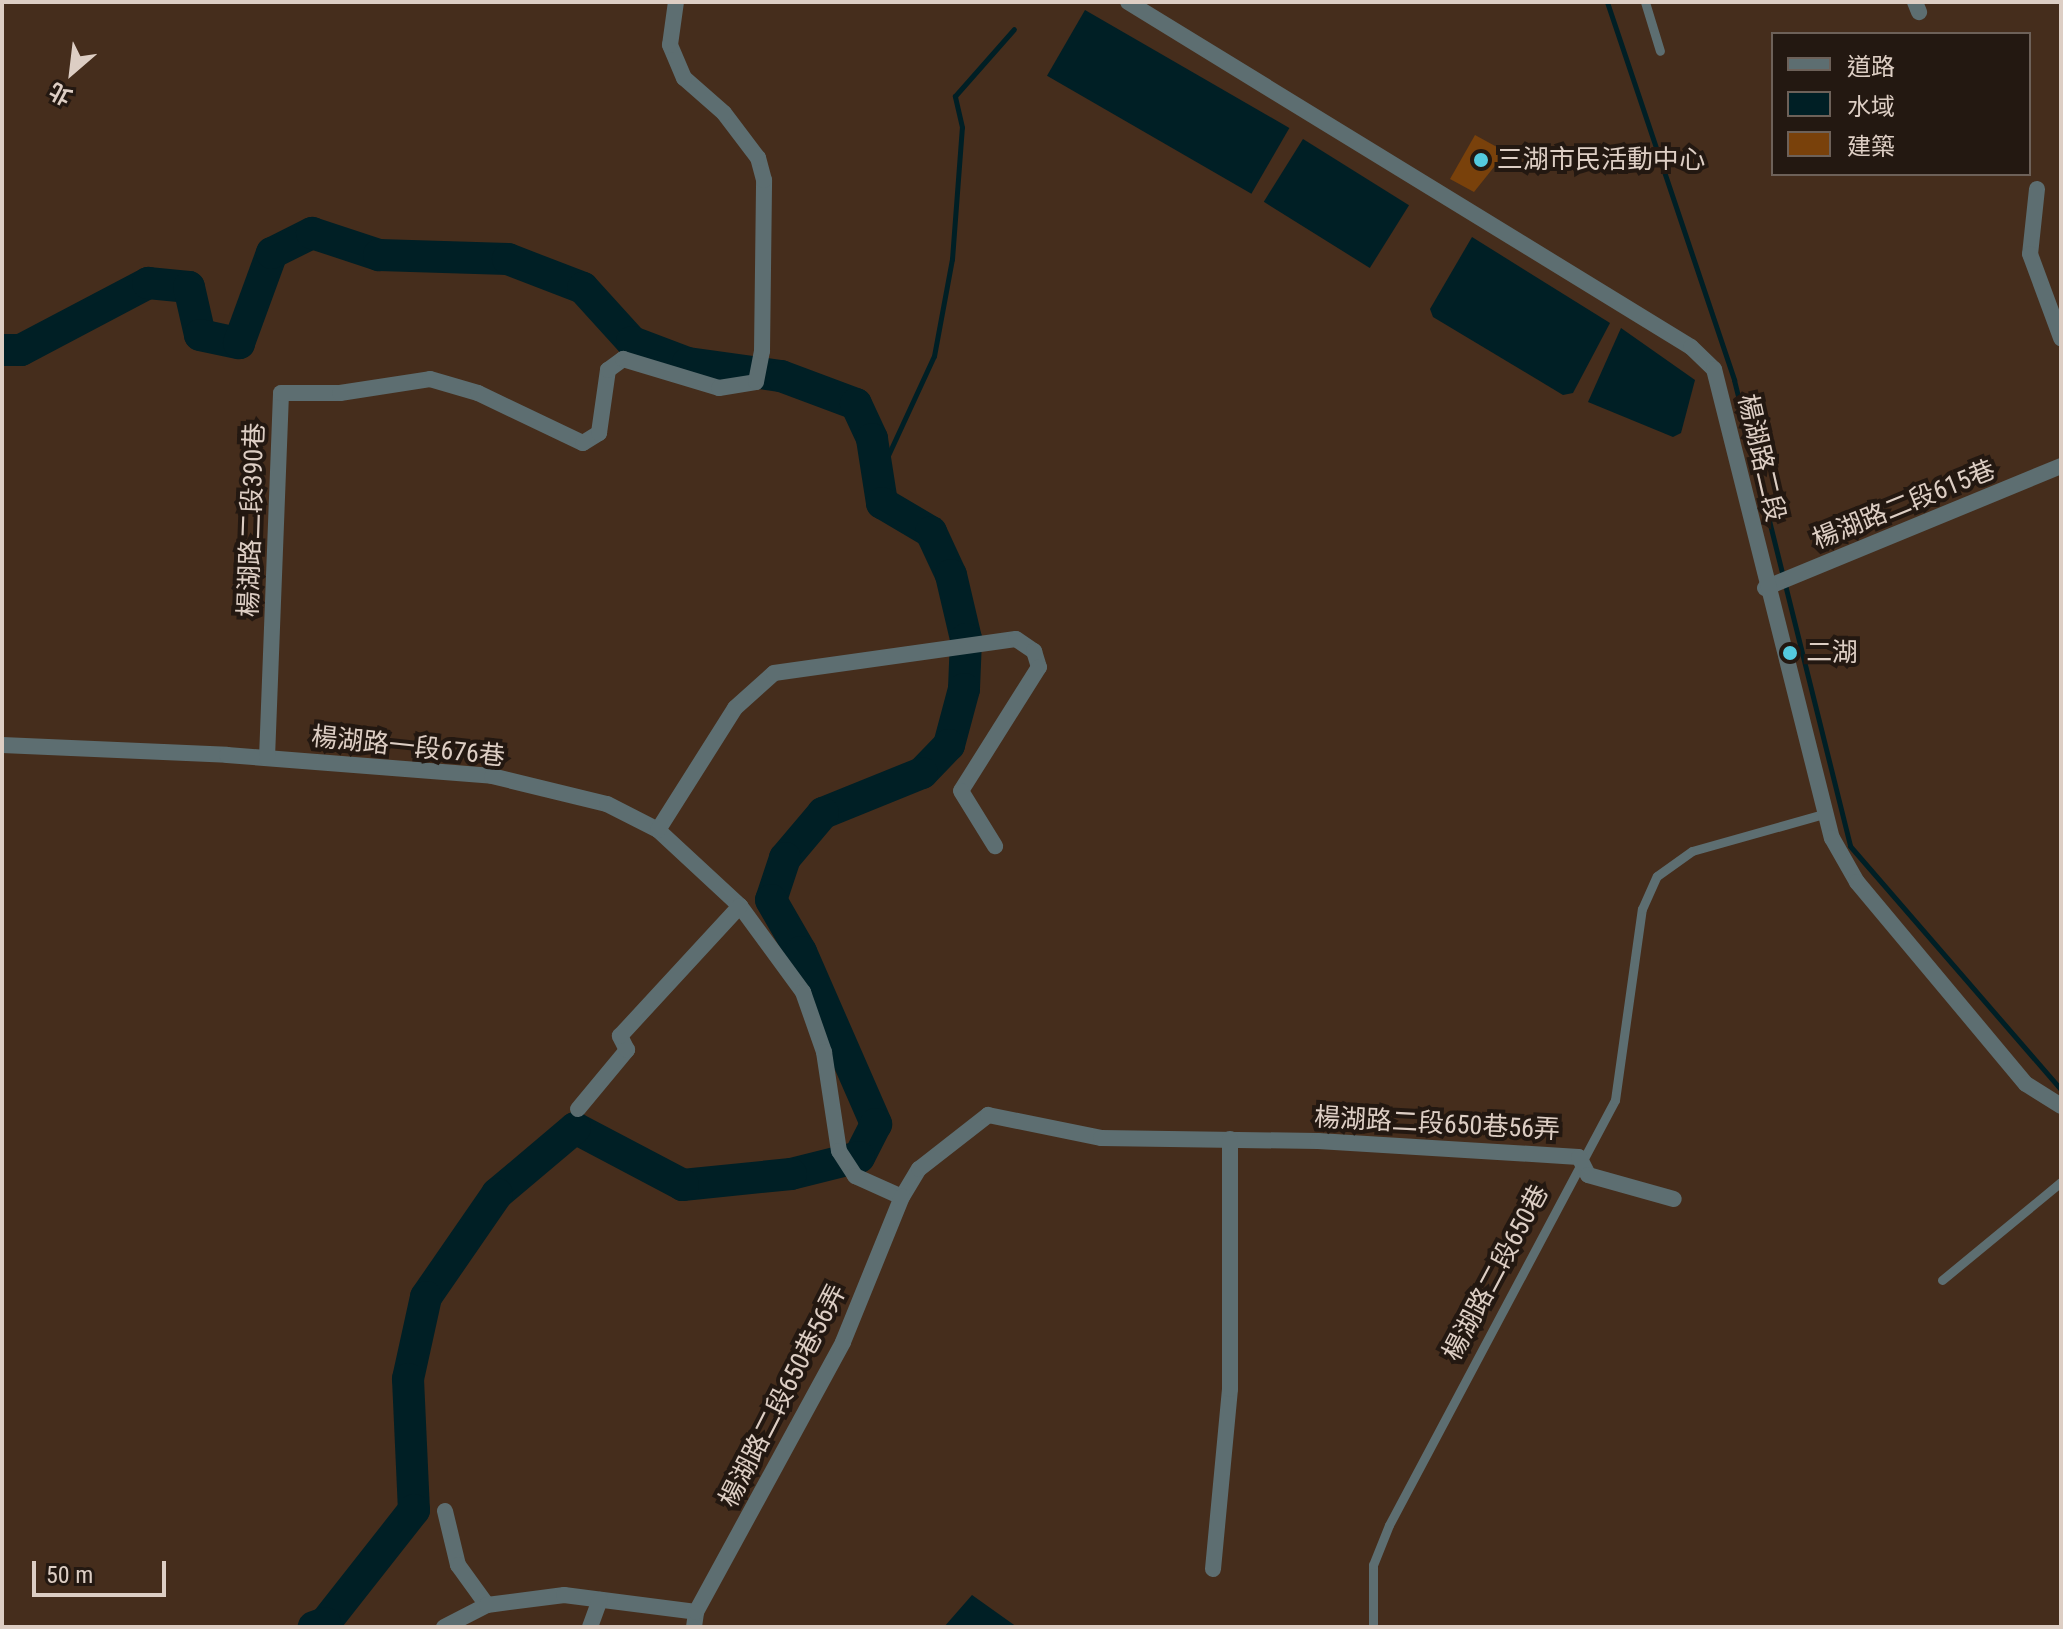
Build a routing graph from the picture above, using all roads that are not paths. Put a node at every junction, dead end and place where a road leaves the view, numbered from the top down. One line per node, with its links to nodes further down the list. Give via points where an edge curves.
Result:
1 (676, 2): 10 (street, 楊湖路二段390巷, via 670,45 684,78 724,113 758,158 764,180 762,351 756,382 719,388 623,359 608,370 599,433 583,443 478,393 430,379 340,393 281,393)
2 (1128, 2): 8 (street, 楊湖路二段, via 1691,347 1714,369 1730,417)
3 (1645, 2): 4 (lane)
4 (1660, 51)
5 (2037, 189): 6 (street, via 2030,254)
6 (2061, 338)
7 (2061, 466): 8 (street, 楊湖路二段615巷)
8 (1765, 588): 11 (street, 楊湖路二段)
9 (2, 745): 10 (street, 楊湖路一段676巷)
10 (267, 758): 12 (street, 楊湖路一段676巷, via 492,776 607,804)
11 (1824, 814): 15 (street, 楊湖路二段, via 1857,882 2026,1084); 18 (lane, 楊湖路二段650巷, via 1692,851 1657,876 1642,909 1615,1100)
12 (658, 830): 13 (street, via 735,708 774,673 1016,639 1034,651 1039,667 961,791); 14 (street, 楊湖路一段676巷)
13 (995, 846)
14 (740, 906): 16 (street, via 620,1036 627,1050); 20 (street, 楊湖路一段676巷, via 803,992 824,1052 839,1151 855,1176)
15 (2061, 1106)
16 (578, 1109)
17 (1230, 1139): 18 (street, 楊湖路二段650巷56弄); 20 (street, 楊湖路二段650巷56弄, via 1101,1138 988,1115 919,1169); 24 (street, via 1230,1389)
18 (1579, 1157): 21 (street, 楊湖路二段650巷56弄, via 1588,1175); 30 (lane, 楊湖路二段650巷, via 1389,1525 1373,1565)
19 (2061, 1182): 22 (lane)
20 (902, 1197): 27 (street, 楊湖路二段650巷56弄, via 843,1342)
21 (1674, 1199)
22 (1942, 1280)
23 (445, 1511): 26 (street, via 458,1565)
24 (1213, 1569)
25 (600, 1600): 26 (street, 楊湖路二段650巷56弄, via 564,1595); 27 (street, 楊湖路二段650巷56弄); 29 (street)
26 (487, 1605): 28 (street, 楊湖路二段650巷56弄)
27 (695, 1620)
28 (444, 1627)
29 (590, 1627)
30 (1373, 1627)

